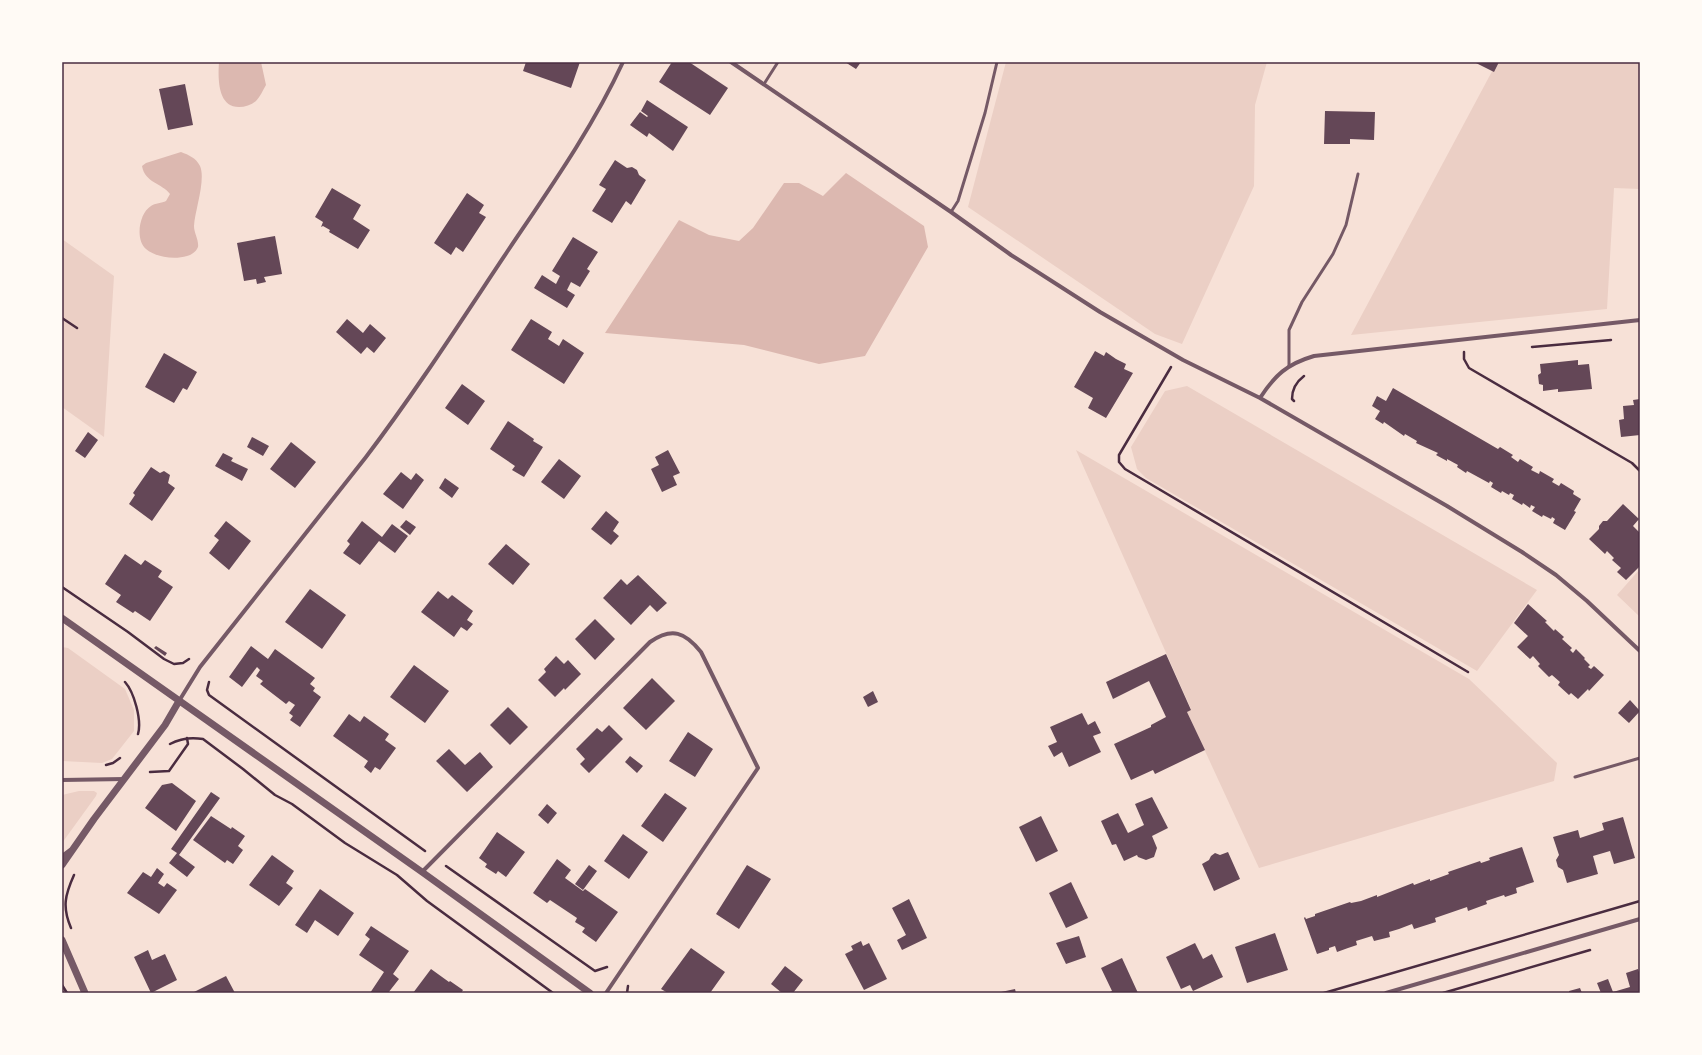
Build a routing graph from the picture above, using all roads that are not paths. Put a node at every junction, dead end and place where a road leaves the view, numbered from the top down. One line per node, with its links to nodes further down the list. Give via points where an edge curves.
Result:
1 (622, 62): 13 (street, via 596,114 411,396 200,667)
2 (731, 62): 5 (street)
3 (778, 62): 5 (lane)
4 (997, 62): 7 (lane, via 983,121 958,201)
5 (764, 84): 7 (street)
6 (1358, 174): 9 (lane, via 1346,225 1333,254 1302,302 1289,330)
7 (951, 212): 10 (street, via 1053,283 1100,312 1177,356)
8 (1640, 320): 9 (street, via 1314,356)
9 (1289, 366): 10 (street, via 1278,374)
10 (1260, 398): 12 (street, via 1522,552 1556,575 1587,601)
11 (62, 618): 13 (street)
12 (1640, 651)
13 (179, 701): 16 (street, via 165,725); 21 (street)
14 (1640, 758): 15 (lane)
15 (1575, 776)
16 (125, 779): 17 (street); 18 (street)
17 (62, 780)
18 (73, 848): 19 (street); 20 (street)
19 (62, 856)
20 (62, 865)
21 (422, 872): 25 (street); 26 (street, via 650,642 670,633 682,635 701,652 758,768)
22 (1640, 919): 27 (street)
23 (62, 940): 24 (street)
24 (85, 993)
25 (590, 993)
26 (606, 993)
27 (1386, 993)

